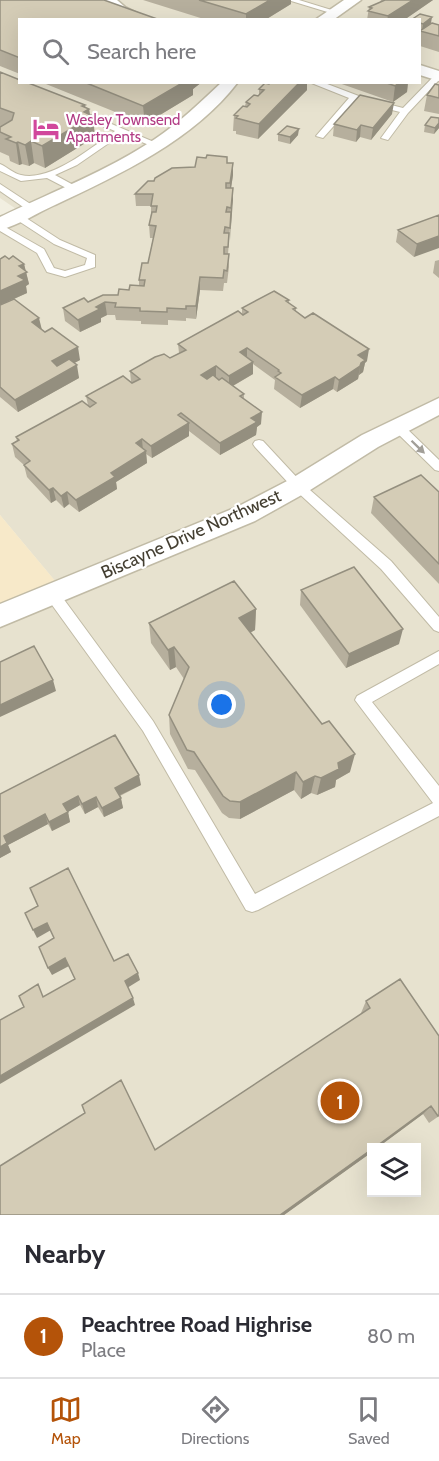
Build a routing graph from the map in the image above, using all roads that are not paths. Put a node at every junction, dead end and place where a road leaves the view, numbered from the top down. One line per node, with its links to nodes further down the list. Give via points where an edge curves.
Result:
1 (110, 0): 5 (street)
2 (291, 0): 4 (lane)
3 (354, 0): 4 (street)
4 (328, 16)
5 (138, 18)
6 (421, 70): 7 (street)
7 (439, 76): 11 (lane)
8 (229, 84): 16 (street)
9 (318, 84): 10 (lane)
10 (354, 98): 11 (lane); 14 (lane)
11 (405, 111): 15 (lane)
12 (78, 113): 13 (lane)
13 (122, 130): 16 (lane); 18 (lane)
14 (320, 136)
15 (385, 138)
16 (157, 145): 20 (street)
17 (0, 167): 18 (lane, via 20,178)
18 (48, 175): 20 (lane)
19 (0, 187): 21 (lane)
20 (74, 189): 21 (street)
21 (24, 212): 22 (street); 22 (lane, via 57,242 92,257 90,267 65,274 50,270 41,251)
22 (0, 226)
23 (439, 406): 24 (street, Biscayne Drive Northwest)
24 (397, 426): 26 (lane, one-way to 26); 27 (street, Biscayne Drive Northwest)
25 (259, 444): 27 (lane)
26 (439, 467)
27 (298, 486): 28 (street, Biscayne Drive Northwest, via 246,514); 30 (lane, via 386,565)
28 (52, 594): 29 (street, Biscayne Drive Northwest); 33 (lane, via 148,726 252,904)
29 (0, 616)
30 (439, 626)
31 (439, 657): 32 (lane, via 362,700)
32 (439, 798)
33 (439, 808)

